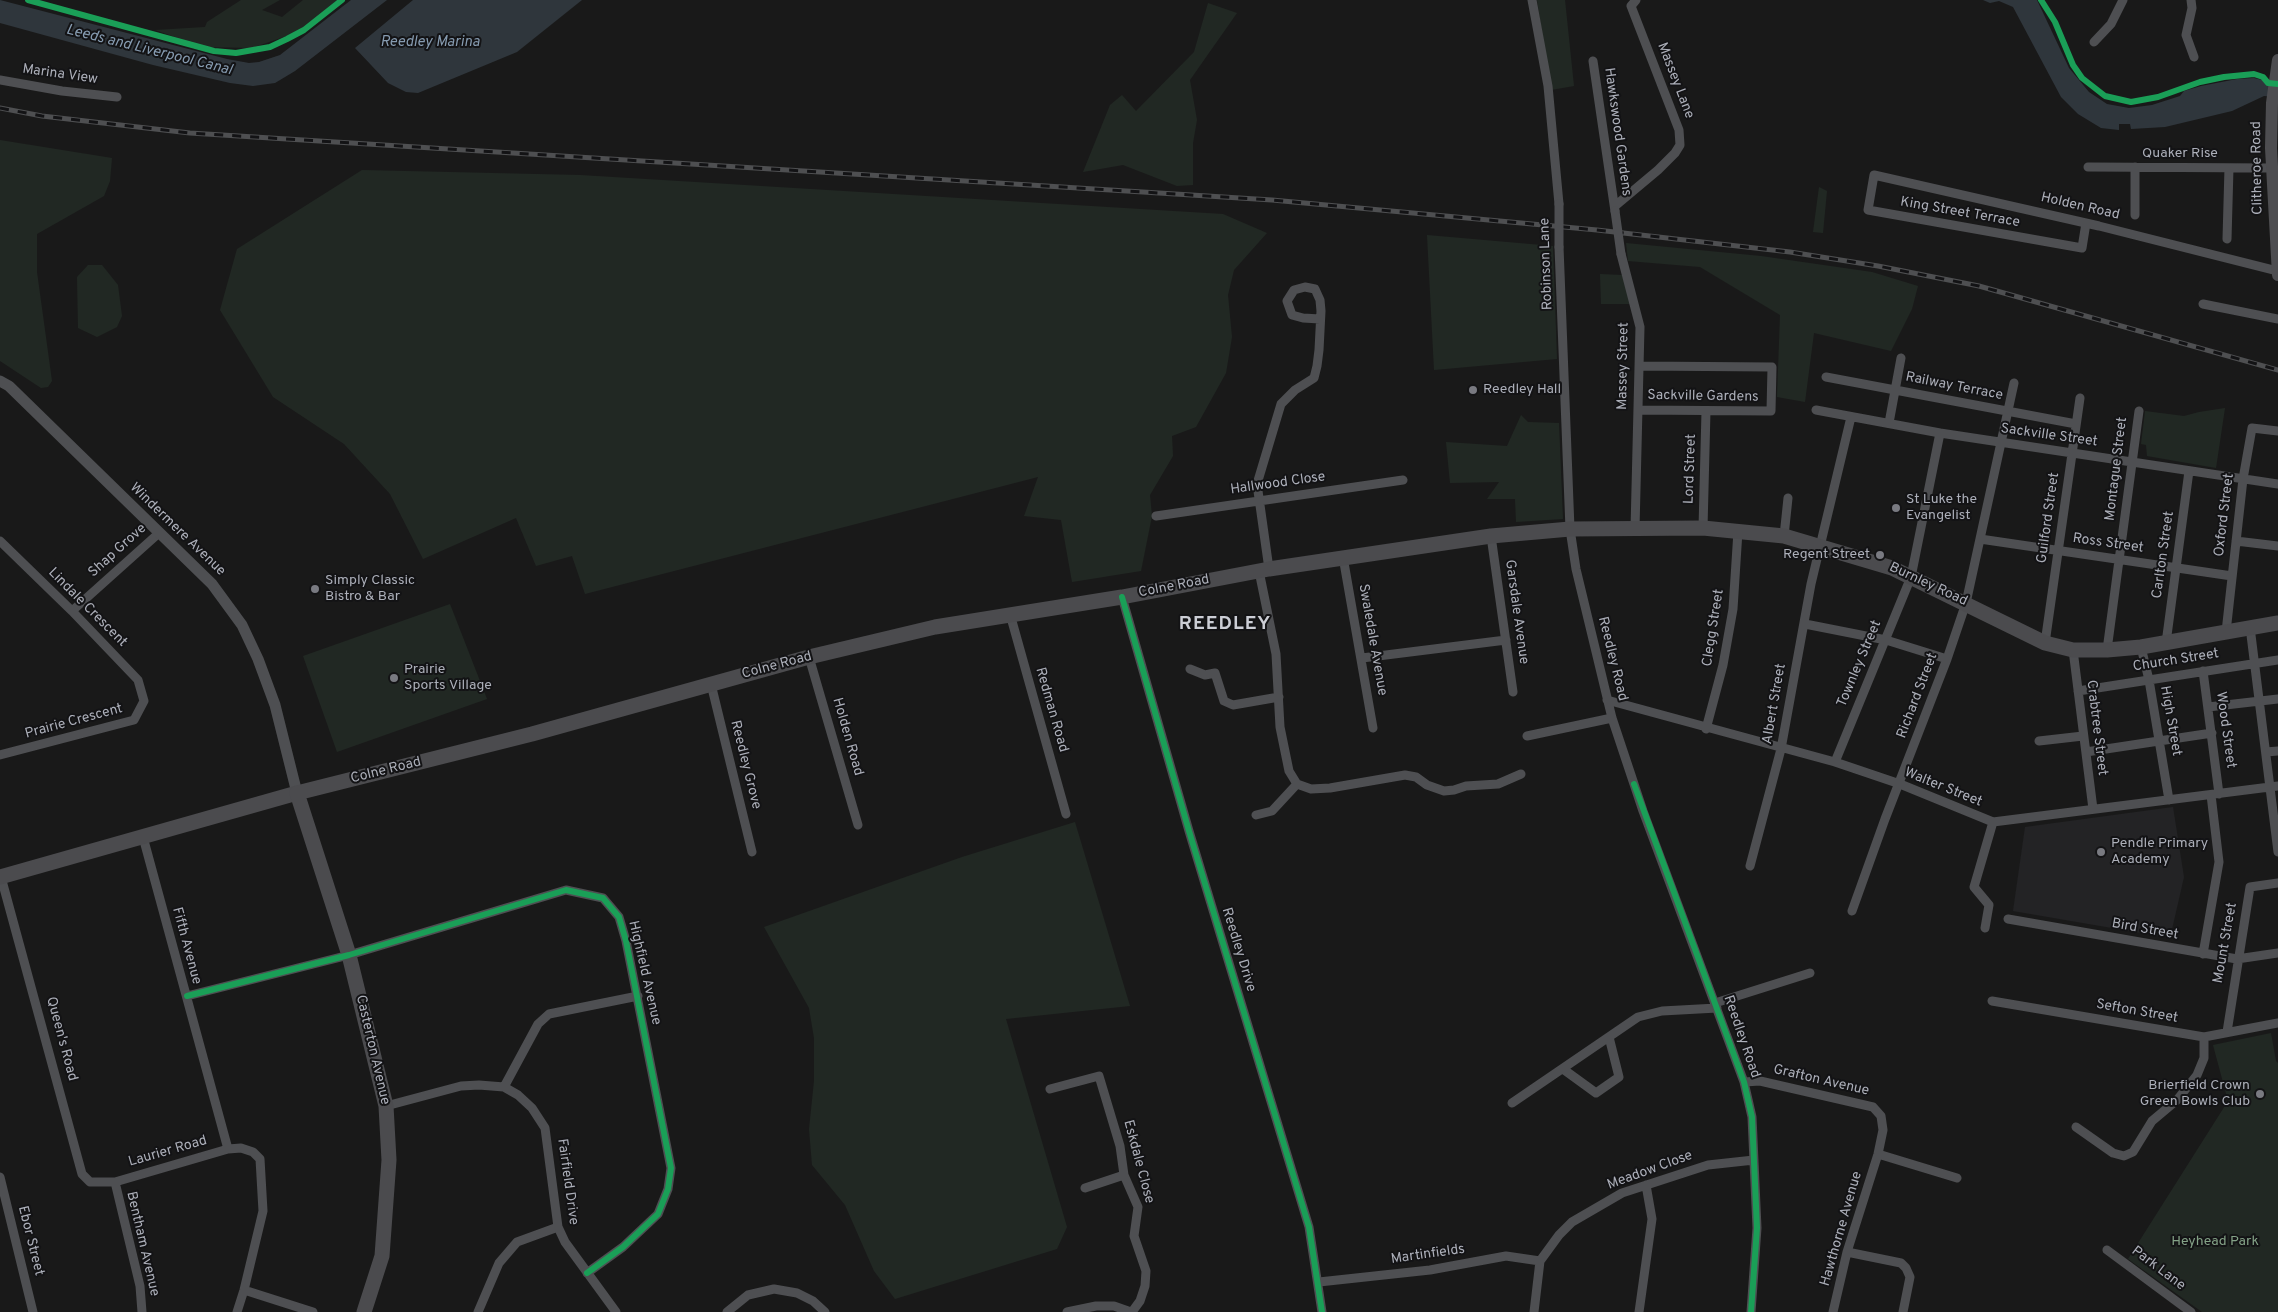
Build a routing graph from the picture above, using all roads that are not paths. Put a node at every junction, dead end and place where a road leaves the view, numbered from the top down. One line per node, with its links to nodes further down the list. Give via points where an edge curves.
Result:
1 (1532, 0): 53 (street, Robinson Lane, bridge, via 1548,86 1559,204)
2 (1636, 0): 16 (street, Massey Lane, via 1631,6 1679,130 1680,145 1675,154)
3 (2123, 0): 5 (street, via 2111,24)
4 (2191, 0): 6 (street, via 2186,34)
5 (2094, 42)
6 (2194, 57)
7 (1593, 61): 16 (street, Hawkswood Gardens)
8 (2277, 66): 14 (main road, Clitheroe Road, via 2272,103)
9 (0, 80): 10 (street, Marina View)
10 (117, 97)
11 (2088, 167): 12 (street, Quaker Rise)
12 (2135, 167): 13 (street, Quaker Rise); 17 (street)
13 (2229, 168): 14 (street, Quaker Rise); 19 (street)
14 (2273, 168): 20 (main road, Clitheroe Road)
15 (1874, 175): 18 (street, Holden Road); 18 (street, King Street Terrace, via 1868,210 2082,248)
16 (1615, 208): 26 (street, Massey Street, bridge, via 1621,254 1638,315)
17 (2135, 215)
18 (2086, 223): 20 (street, Holden Road)
19 (2227, 239)
20 (2277, 271): 21 (main road, Clitheroe Road)
21 (2278, 275)
22 (2203, 304): 24 (street)
23 (1320, 319): 50 (street, via 1314,378 1281,404 1257,484)
24 (2278, 319)
25 (1900, 358): 30 (street)
26 (1639, 366): 32 (street, Massey Street); 34 (street, Sackville Gardens, via 1772,367 1771,411)
27 (1826, 377): 30 (street, Railway Terrace)
28 (0, 381): 56 (street, Windermere Avenue, via 9,386)
29 (2014, 383): 36 (street, Richard Street)
30 (1896, 390): 36 (street, Railway Terrace); 38 (street)
31 (2080, 398): 39 (street, Guilford Street)
32 (1638, 410): 34 (street, Sackville Gardens); 54 (street, Massey Street)
33 (1816, 410): 37 (street, Sackville Street)
34 (1706, 411): 52 (street, Lord Street)
35 (2139, 411): 44 (street, Montague Street)
36 (2007, 412): 39 (street, Railway Terrace); 42 (street, Richard Street)
37 (1851, 417): 38 (street, Sackville Street); 62 (street, Albert Street)
38 (1889, 423): 41 (street, Sackville Street)
39 (2076, 424): 43 (street, Guilford Street)
40 (2278, 430): 46 (street, Oxford Street, via 2252,428)
41 (1940, 434): 42 (street, Sackville Street); 70 (street)
42 (2001, 443): 43 (street, Sackville Street); 59 (street, Richard Street)
43 (2072, 454): 44 (street, Sackville Street); 64 (street, Guilford Street)
44 (2132, 462): 45 (street, Sackville Street); 66 (street, Montague Street)
45 (2189, 471): 46 (street, Sackville Street); 67 (street, Carlton Street)
46 (2243, 479): 48 (street, Sackville Street); 61 (street, Oxford Street)
47 (1403, 480): 50 (street, Hallwood Close)
48 (2278, 484)
49 (1788, 498): 58 (street)
50 (1258, 500): 51 (street, Hallwood Close); 68 (street)
51 (1156, 516)
52 (1703, 528): 54 (main road, Burnley Road); 55 (main road, Burnley Road)
53 (1570, 529): 54 (main road, Burnley Road); 57 (main road, Colne Road); 99 (street, Reedley Road, via 1576,569)
54 (1635, 529)
55 (1738, 530): 58 (main road, Burnley Road); 105 (street, Clegg Street, via 1733,609 1723,665)
56 (159, 533): 73 (street, Shap Grove); 121 (street, Windermere Avenue, via 212,584 242,625 275,705)
57 (1492, 536): 65 (main road, Colne Road); 79 (street, Garsdale Avenue)
58 (1784, 536): 62 (main road, Burnley Road)
59 (1980, 539): 64 (street, Ross Street); 72 (street, Richard Street)
60 (0, 541): 73 (street, Lindale Crescent)
61 (2236, 541): 63 (street); 69 (street, Oxford Street)
62 (1820, 545): 70 (main road, Burnley Road); 76 (street, Albert Street)
63 (2278, 546)
64 (2058, 550): 66 (street, Ross Street); 81 (street, Guilford Street)
65 (1344, 557): 68 (main road, Colne Road); 87 (street, Swaledale Avenue)
66 (2120, 559): 67 (street, Ross Street); 85 (street, Montague Street)
67 (2176, 568): 69 (street, Ross Street); 82 (street, Carlton Street)
68 (1264, 570): 71 (main road, Colne Road); 97 (street)
69 (2232, 576): 78 (street, Oxford Street)
70 (1912, 577): 72 (main road, Burnley Road); 80 (street, Townley Street)
71 (1122, 597): 74 (main road, Colne Road); 173 (street, Reedley Drive, via 1309,1227)
72 (1966, 602): 81 (main road, Burnley Road); 88 (street, Richard Street)
73 (72, 611): 100 (street, Lindale Crescent, via 138,680)
74 (1010, 614): 86 (main road, Colne Road, via 936,627); 125 (street, Redman Road)
75 (2278, 623): 77 (main road, Burnley Road)
76 (1805, 624): 80 (street); 111 (street, Albert Street)
77 (2250, 627): 78 (main road, Burnley Road); 90 (street)
78 (2226, 632): 82 (main road, Burnley Road)
79 (1506, 640): 87 (street); 96 (street, Garsdale Avenue)
80 (1886, 640): 88 (street); 116 (street, Townley Street)
81 (2045, 643): 84 (main road, Burnley Road)
82 (2166, 643): 83 (main road, Burnley Road)
83 (2141, 647): 85 (main road, Burnley Road); 93 (street, High Street)
84 (2072, 650): 85 (main road, Burnley Road); 95 (street, Crabtree Street)
85 (2107, 650)
86 (808, 657): 94 (main road, Colne Road); 128 (street, Holden Road)
87 (1362, 658): 104 (street, Swaledale Avenue)
88 (1947, 659): 119 (street, Richard Street)
89 (2278, 660): 90 (street, Church Street)
90 (2255, 663): 92 (street, Church Street); 101 (street)
91 (1190, 669): 97 (street, via 1206,675 1215,673 1224,701 1233,705)
92 (2203, 671): 93 (street, Church Street); 102 (street, Wood Street)
93 (2149, 680): 95 (street, Church Street); 110 (street, High Street)
94 (711, 684): 121 (main road, Colne Road, via 532,734); 131 (street, Reedley Grove)
95 (2078, 691): 108 (street, Crabtree Street)
96 (1513, 692)
97 (1279, 697): 118 (street, via 1280,726 1290,771)
98 (2278, 699): 101 (street)
99 (1607, 700): 103 (street, Reedley Road); 105 (street, Walter Street)
100 (144, 701): 115 (street, Prairie Crescent, via 134,720)
101 (2259, 701): 102 (street); 114 (street)
102 (2208, 706): 106 (street, Wood Street)
103 (1612, 718): 107 (street); 146 (street, Reedley Road, via 1643,811)
104 (1373, 728)
105 (1706, 729): 111 (street, Walter Street)
106 (2212, 732): 110 (street); 122 (street, Wood Street)
107 (1527, 736)
108 (2083, 736): 109 (street); 113 (street, Crabtree Street)
109 (2039, 741)
110 (2160, 741): 113 (street); 123 (street, High Street)
111 (1781, 749): 116 (street, Walter Street); 132 (street, Albert Street)
112 (2278, 751): 114 (street)
113 (2086, 752): 124 (street, Crabtree Street)
114 (2266, 752): 120 (street)
115 (0, 755)
116 (1835, 762): 119 (street, Walter Street)
117 (1521, 774): 118 (street, via 1498,784 1444,791 1406,775 1320,789)
118 (1297, 784): 126 (street, via 1272,811)
119 (1900, 784): 127 (street, Walter Street); 135 (street, Richard Street)
120 (2274, 787): 122 (street, Walter Street); 130 (street)
121 (297, 793): 129 (main road, Colne Road); 140 (main road, Casterton Avenue)
122 (2215, 794): 123 (street, Walter Street); 139 (street, Wood Street, via 2220,862)
123 (2169, 800): 124 (street, Walter Street)
124 (2093, 809): 127 (street, Walter Street)
125 (1066, 814)
126 (1256, 814)
127 (1993, 822): 137 (street, via 1974,887 1989,905)
128 (858, 825)
129 (143, 837): 133 (main road, Colne Road); 143 (street, Fifth Avenue)
130 (2278, 850)
131 (752, 852)
132 (1750, 866)
133 (1, 877): 164 (street, Queen's Road, via 82,1174 90,1182)
134 (2278, 883): 141 (street, Mount Street, via 2250,887)
135 (1852, 911)
136 (2008, 918): 139 (street, Bird Street)
137 (1985, 928)
138 (2278, 953): 141 (street, Bird Street)
139 (2203, 954): 141 (street, Bird Street)
140 (349, 955): 143 (street, Highfield Avenue); 144 (street, Highfield Avenue, via 566,890 603,898 619,917); 156 (main road, Casterton Avenue)
141 (2237, 959): 148 (street, Mount Street)
142 (1810, 973): 146 (street)
143 (187, 996): 158 (street, Fifth Avenue)
144 (638, 996): 153 (street, via 550,1014 538,1024); 172 (street, Highfield Avenue, via 671,1168 668,1189 658,1214)
145 (1992, 1001): 150 (street, Sefton Street)
146 (1716, 1005): 149 (street, via 1638,1017); 152 (street, Reedley Road)
147 (2278, 1023): 148 (street, Sefton Street)
148 (2227, 1032): 150 (street, Sefton Street)
149 (1609, 1037): 151 (street); 151 (street, via 1619,1077 1596,1093)
150 (2204, 1038): 157 (street, via 2204,1058 2196,1075 2177,1100 2152,1122 2133,1152 2124,1156 2113,1153)
151 (1563, 1069): 155 (street)
152 (1744, 1082): 159 (street, Grafton Avenue, via 1760,1081 1872,1107 1880,1116 1883,1130); 160 (street, Reedley Road, via 1752,1117)
153 (504, 1087): 156 (street, Fairfield Drive, via 461,1086); 168 (street, Fairfield Drive, via 532,1108 545,1128)
154 (1050, 1089): 161 (street, Eskdale Close, via 1100,1076 1120,1146)
155 (1512, 1103)
156 (386, 1106): 180 (main road, Casterton Avenue, via 389,1160 382,1256)
157 (2076, 1127)
158 (228, 1149): 164 (street, Laurier Road); 174 (street, via 241,1148 253,1152 260,1159 261,1166 263,1211)
159 (1878, 1154): 163 (street); 170 (street, Hawthorne Avenue)
160 (1754, 1160): 165 (street, Meadow Close, via 1708,1164); 189 (street, Reedley Road, via 1757,1228)
161 (1124, 1175): 166 (street); 185 (street, Eskdale Close, via 1138,1207 1134,1236 1146,1272 1140,1301)
162 (0, 1177): 167 (street, Ebor Street)
163 (1957, 1178)
164 (115, 1182): 177 (street, Bentham Avenue, via 140,1286)
165 (1646, 1186): 171 (street, Meadow Close, via 1622,1193 1572,1222); 188 (street, via 1652,1219)
166 (1085, 1188)
167 (4, 1212): 176 (street, Ebor Street)
168 (558, 1226): 172 (street, Fairfield Drive); 181 (street, via 517,1242 499,1263)
169 (2108, 1250): 192 (street, Park Lane)
170 (1847, 1252): 190 (street, Hawthorne Avenue); 191 (street, via 1901,1263 1906,1268 1910,1277)
171 (1540, 1261): 173 (street, Martinfields, via 1506,1256 1430,1270); 187 (street, Meadow Close)
172 (587, 1273): 175 (street, Fairfield Drive)
173 (1319, 1282): 186 (street, Reedley Drive)
174 (244, 1290): 178 (street); 179 (street)
175 (612, 1310)
176 (33, 1312)
177 (142, 1312)
178 (237, 1312)
179 (313, 1312)
180 (364, 1312)
181 (478, 1312)
182 (726, 1312): 183 (street, via 748,1295 774,1289 797,1293)
183 (825, 1312)
184 (1067, 1312): 185 (street, via 1114,1306)
185 (1131, 1312)
186 (1322, 1312)
187 (1534, 1312)
188 (1639, 1312)
189 (1751, 1312)
190 (1833, 1312)
191 (1903, 1312)
192 (2191, 1312)

